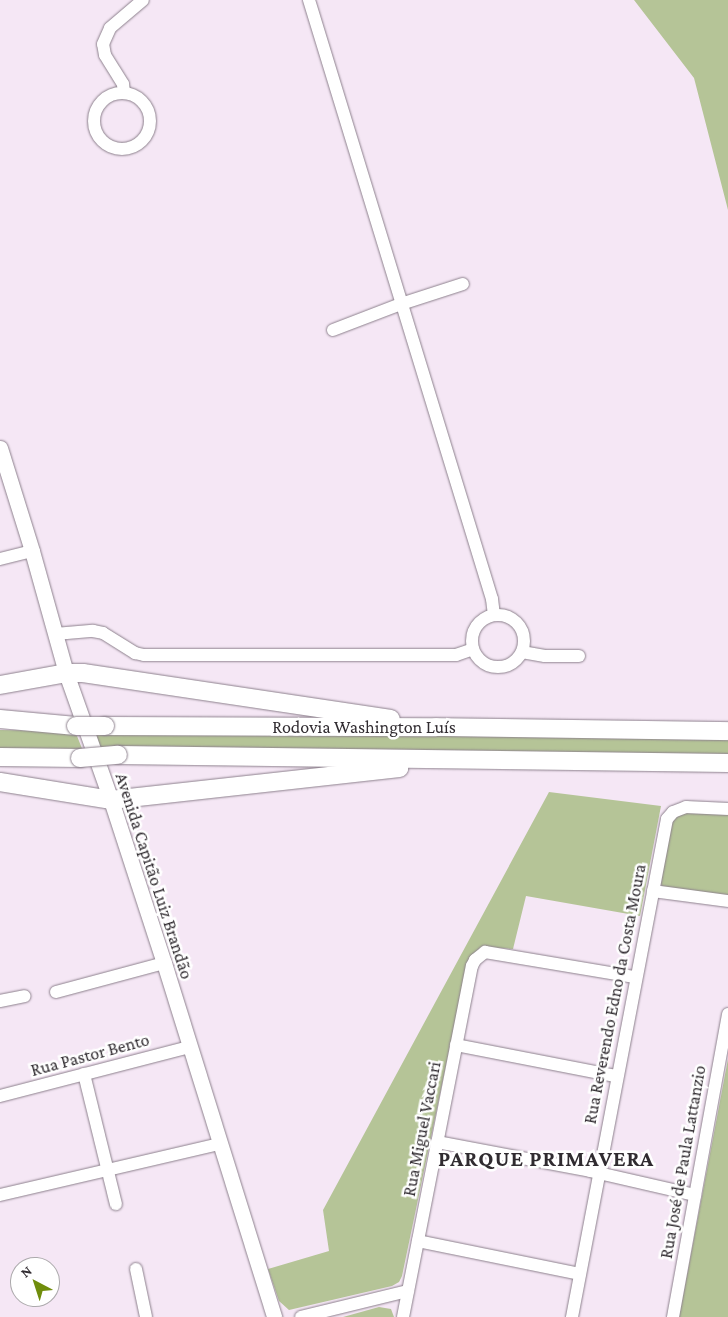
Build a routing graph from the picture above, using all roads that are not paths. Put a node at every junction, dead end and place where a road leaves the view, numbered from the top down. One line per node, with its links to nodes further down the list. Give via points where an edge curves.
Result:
1 (143, 0): 3 (street, via 110,28 103,44 105,55 123,84)
2 (309, 0): 5 (street)
3 (124, 93): 3 (street, via 105,99 94,116 98,136 108,146 121,150 134,147 145,139 151,120 142,101)
4 (463, 284): 5 (street)
5 (401, 304): 6 (street); 10 (street, via 492,599)
6 (333, 330)
7 (0, 448): 8 (main road, Avenida Capitão Luiz Brandão)
8 (32, 551): 9 (street); 11 (main road, Avenida Capitão Luiz Brandão)
9 (0, 559)
10 (494, 615): 12 (street, via 478,625 472,636); 13 (street, via 507,616 521,628 525,640)
11 (55, 634): 12 (street, via 103,633 135,654 144,655 456,655); 15 (main road, Avenida Capitão Luiz Brandão)
12 (472, 649): 13 (street, via 479,660 496,668 508,666)
13 (522, 652): 14 (street)
14 (579, 656)
15 (66, 673): 16 (highway); 18 (highway, via 192,688); 24 (main road, Avenida Capitão Luiz Brandão)
16 (0, 685)
17 (0, 719): 18 (highway, Rodovia Washington Luís, bridge, via 76,726)
18 (436, 726): 19 (highway, Rodovia Washington Luís)
19 (728, 731)
20 (0, 757): 21 (highway, Rodovia Washington Luís, bridge)
21 (466, 760): 22 (highway, Rodovia Washington Luís); 24 (highway)
22 (728, 763)
23 (0, 782): 24 (highway)
24 (111, 800): 28 (main road, Avenida Capitão Luiz Brandão)
25 (728, 809): 26 (street, Rua Reverendo Edno da Costa Moura, via 686,807 673,812 667,819)
26 (653, 891): 27 (street); 29 (street, Rua Reverendo Edno da Costa Moura)
27 (728, 901)
28 (164, 963): 30 (street); 35 (main road, Avenida Capitão Luiz Brandão)
29 (635, 977): 34 (street, Rua Miguel Vaccari, via 485,952 472,966); 37 (street, Rua Reverendo Edno da Costa Moura)
30 (56, 992)
31 (26, 996): 32 (street)
32 (0, 1001)
33 (728, 1014): 44 (street, Rua José de Paula Lattanzio)
34 (456, 1045): 37 (street); 39 (street, Rua Miguel Vaccari)
35 (189, 1047): 36 (street, Rua Pastor Bento); 40 (main road, Avenida Capitão Luiz Brandão)
36 (84, 1074): 38 (street, Rua Pastor Bento); 41 (street)
37 (616, 1076): 42 (street, Rua Reverendo Edno da Costa Moura)
38 (0, 1096)
39 (438, 1142): 42 (street); 46 (street, Rua Miguel Vaccari)
40 (219, 1144): 41 (street); 51 (main road, Avenida Capitão Luiz Brandão)
41 (107, 1169): 43 (street); 45 (street)
42 (598, 1173): 44 (street); 48 (street, Rua Reverendo Edno da Costa Moura)
43 (0, 1195)
44 (695, 1195): 55 (street, Rua José de Paula Lattanzio)
45 (116, 1204)
46 (418, 1241): 48 (street); 49 (street, Rua Miguel Vaccari)
47 (136, 1270): 50 (street)
48 (580, 1274): 54 (street, Rua Reverendo Edno da Costa Moura)
49 (408, 1291): 52 (street); 53 (street, Rua Miguel Vaccari)
50 (146, 1317)
51 (274, 1317)
52 (301, 1317)
53 (403, 1317)
54 (572, 1317)
55 (673, 1317)

